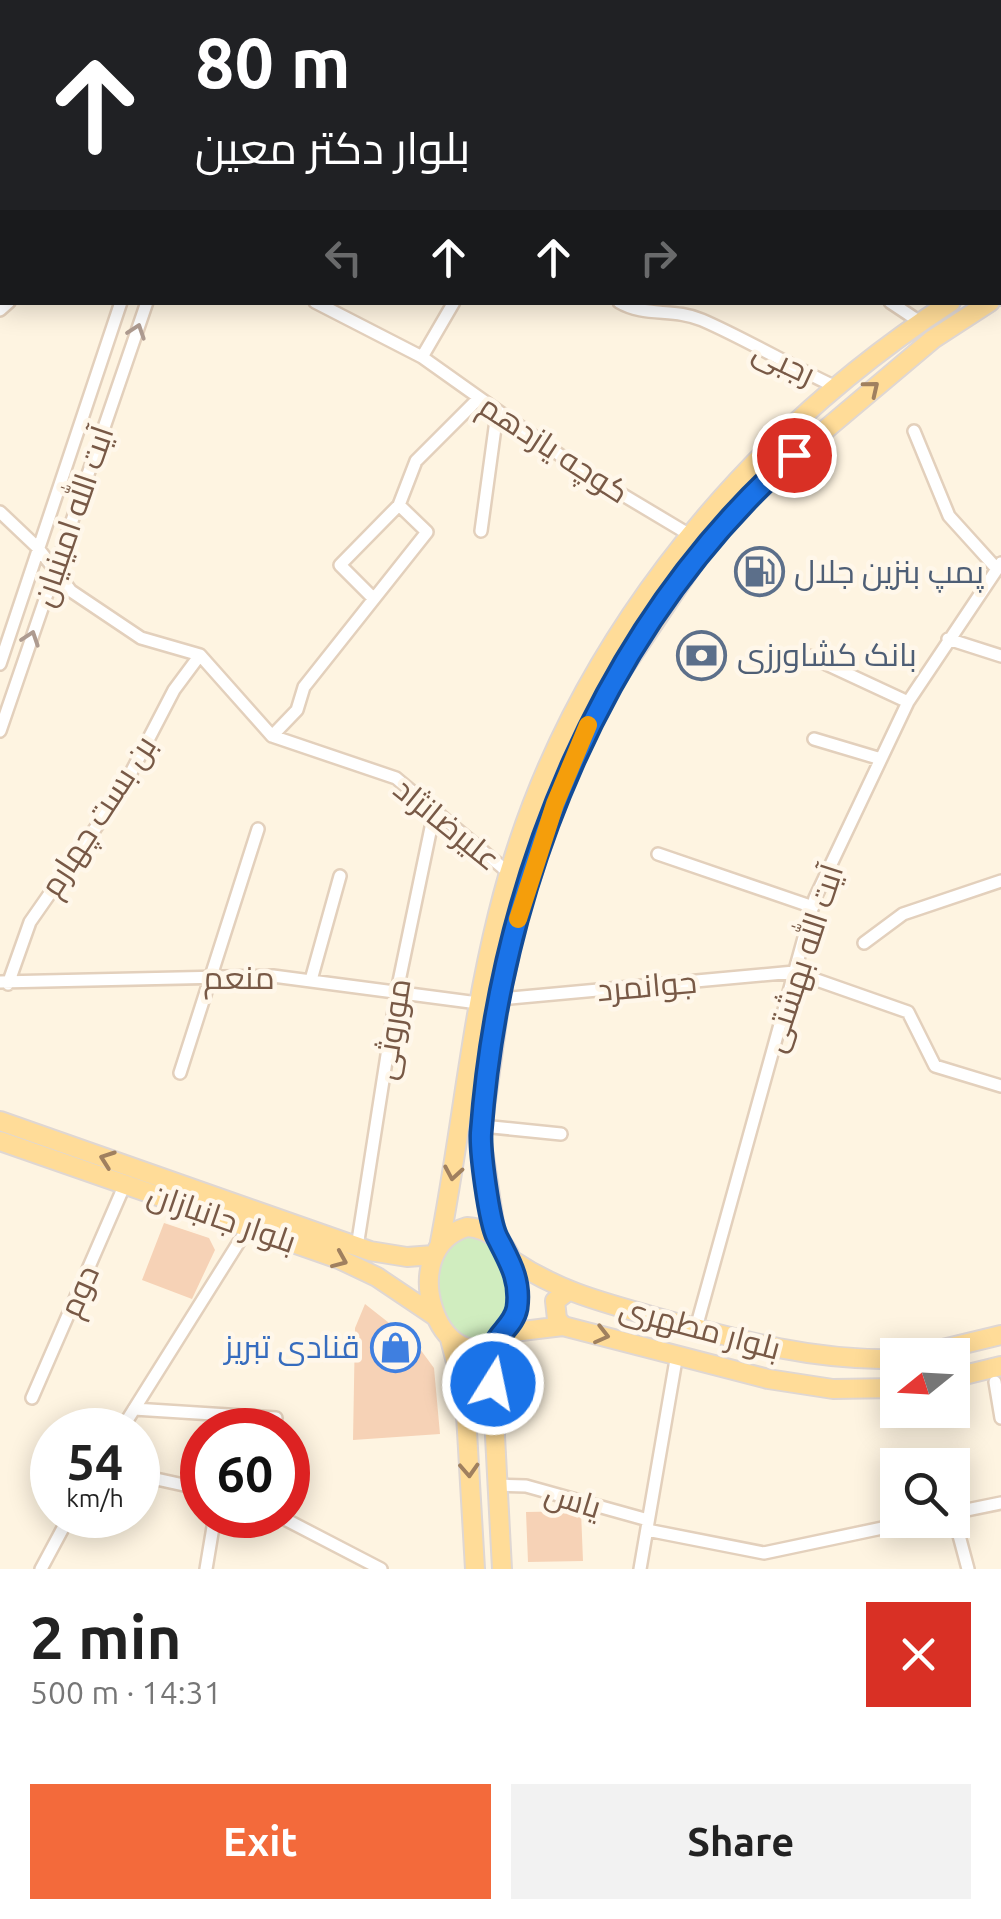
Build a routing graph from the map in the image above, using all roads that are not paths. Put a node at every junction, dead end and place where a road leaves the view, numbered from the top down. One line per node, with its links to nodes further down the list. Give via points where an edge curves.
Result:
1 (121, 305): 19 (street, آیت الله امینیان)
2 (146, 305): 21 (street, آیت الله امینیان, one-way to 2)
3 (322, 305): 10 (street, کوچه یازدهم)
4 (452, 305): 10 (street)
5 (624, 305): 11 (street, رجبی, via 704,321)
6 (894, 305): 9 (street)
7 (946, 305): 9 (main road)
8 (985, 305): 46 (main road, one-way to 8, via 518,917 555,804 592,716 654,616 768,478 932,339)
9 (920, 322): 11 (main road)
10 (422, 358): 12 (street, کوچه یازدهم)
11 (838, 388): 18 (main road, via 754,463)
12 (477, 400): 13 (street, کوچه یازدهم); 15 (street, via 416,461)
13 (497, 414): 17 (street); 18 (street, کوچه یازدهم)
14 (914, 431): 20 (street, via 948,516)
15 (399, 504): 22 (street, via 427,532); 22 (street, via 340,565)
16 (0, 512): 19 (street)
17 (481, 530)
18 (690, 534): 36 (main road, via 574,706)
19 (38, 548): 21 (street); 27 (street, آیت الله امینیان)
20 (999, 566): 23 (street, آیت الله بهشتی)
21 (54, 569): 24 (street, via 71,591 141,638); 29 (street, آیت الله امینیان, one-way to 21)
22 (372, 597): 30 (street, via 304,688 297,710)
23 (948, 639): 26 (street); 28 (street, آیت الله بهشتی)
24 (200, 655): 30 (street, علیرضانژاد); 44 (street, بن بست چهارم, via 174,690 122,790 30,922)
25 (810, 656): 28 (street)
26 (1001, 656)
27 (0, 664)
28 (908, 702): 32 (street, آیت الله بهشتی)
29 (0, 731)
30 (272, 736): 33 (street, علیرضانژاد, via 396,778)
31 (814, 739): 32 (street)
32 (881, 759): 39 (street, آیت الله بهشتی)
33 (434, 813): 36 (street, علیرضانژاد); 45 (street, موروثی)
34 (258, 829): 42 (street)
35 (658, 854): 39 (street)
36 (509, 873): 47 (main road)
37 (340, 876): 43 (street)
38 (1001, 881): 40 (street, via 902,914)
39 (813, 907): 41 (street, آیت الله بهشتی)
40 (864, 943)
41 (794, 972): 46 (street, جوانمرد); 49 (street, via 908,1012 935,1066); 63 (street, آیت الله بهشتی)
42 (210, 978): 43 (street, منعم); 44 (street, منعم); 48 (street)
43 (311, 980): 45 (street, منعم)
44 (4, 983)
45 (397, 991): 47 (street, منعم); 57 (street, موروثی)
46 (500, 1000): 51 (main road)
47 (478, 1003): 58 (main road, one-way to 58)
48 (180, 1074)
49 (1001, 1086)
50 (0, 1120): 55 (main road, بلوار جانبازان, one-way to 50)
51 (482, 1126): 52 (street); 56 (main road)
52 (561, 1134)
53 (0, 1141): 54 (main road, بلوار جانبازان)
54 (125, 1184): 55 (main road, بلوار جانبازان); 73 (street, دوم)
55 (252, 1219): 57 (main road, بلوار جانبازان); 61 (main road, بلوار جانبازان, one-way to 61, via 378,1276); 74 (street)
56 (496, 1236): 58 (main road, via 467,1227); 59 (main road)
57 (357, 1247): 58 (main road, بلوار جانبازان, via 408,1257)
58 (437, 1248): 61 (main road, via 430,1280)
59 (512, 1260): 60 (main road, بلوار مطهری); 65 (main road, via 517,1307)
60 (567, 1292): 62 (main road, via 554,1309); 63 (main road, بلوار مطهری)
61 (435, 1316): 66 (main road)
62 (563, 1326): 65 (main road, بلوار مطهری); 68 (main road, بلوار مطهری, one-way to 68)
63 (696, 1328): 69 (main road, بلوار مطهری, via 805,1355)
64 (1001, 1335): 67 (main road)
65 (500, 1338): 66 (main road, via 464,1346); 76 (main road)
66 (450, 1339): 88 (main road, one-way to 88, via 465,1397)
67 (970, 1342)
68 (677, 1354): 72 (main road, بلوار مطهری, via 768,1379); 79 (street)
69 (880, 1358)
70 (998, 1374): 71 (main road); 75 (street)
71 (970, 1376)
72 (880, 1388)
73 (32, 1398)
74 (134, 1408)
75 (1001, 1418)
76 (496, 1485): 79 (street, یاس, via 526,1486); 89 (main road)
77 (1001, 1503): 78 (street)
78 (970, 1509)
79 (647, 1525): 80 (street, یاس, via 764,1553); 90 (street)
80 (880, 1528)
81 (310, 1532): 87 (street)
82 (58, 1538): 85 (street)
83 (212, 1538): 86 (street)
84 (960, 1538): 91 (street)
85 (41, 1569)
86 (206, 1569)
87 (381, 1569)
88 (474, 1569)
89 (502, 1569)
90 (640, 1569)
91 (968, 1569)

